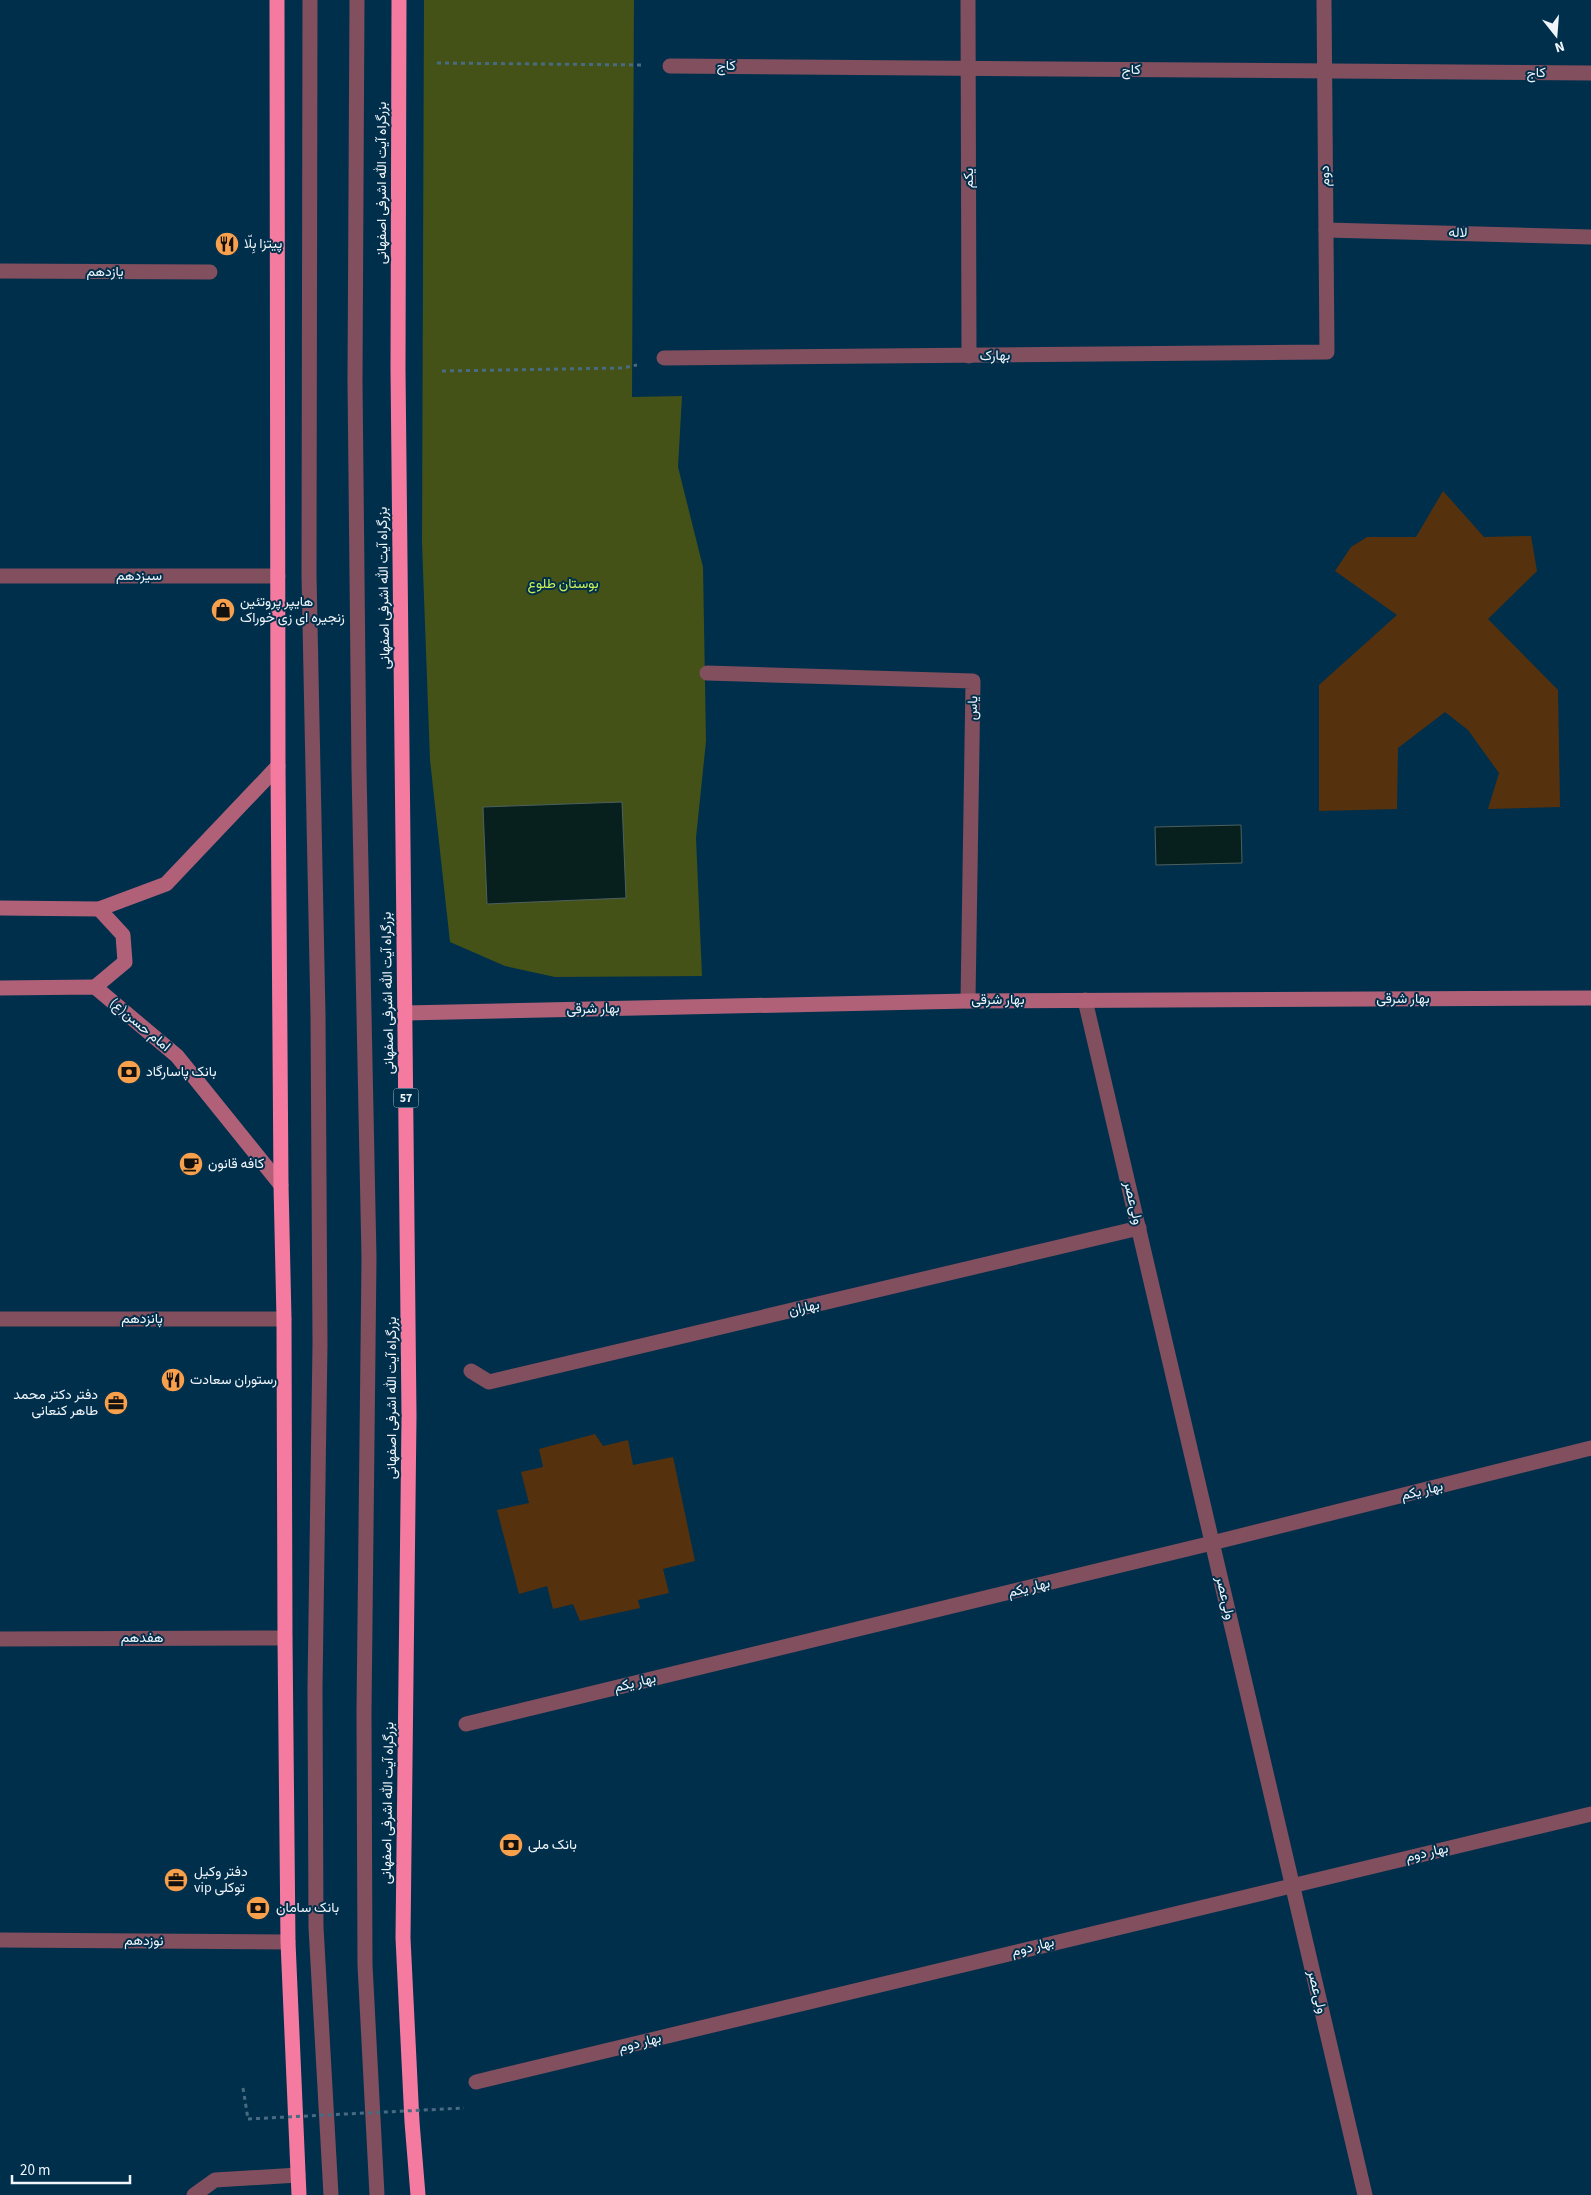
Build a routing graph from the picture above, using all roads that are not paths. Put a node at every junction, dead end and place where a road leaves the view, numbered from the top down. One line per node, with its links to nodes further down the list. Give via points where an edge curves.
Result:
1 (277, 0): 19 (highway)
2 (310, 0): 48 (street, via 309,574 318,1005 320,1334 316,1927)
3 (357, 0): 49 (street, via 355,380 358,751 369,1258 365,1965)
4 (399, 0): 29 (highway, بزرگراه آیت الله اشرفی اصفهانی / 57, via 398,369)
5 (968, 0): 8 (street, یکم)
6 (1324, 0): 9 (street, دوم)
7 (670, 66): 8 (street, کاج)
8 (968, 68): 9 (street, کاج); 16 (street, یکم)
9 (1324, 71): 10 (street, کاج); 11 (street, دوم)
10 (1591, 73)
11 (1326, 230): 12 (street, لاله); 15 (street, دوم)
12 (1591, 237)
13 (0, 271): 14 (street, یازدهم)
14 (210, 272)
15 (1327, 352): 16 (street, بهارک)
16 (969, 356): 17 (street, بهارک)
17 (664, 358)
18 (0, 576): 19 (street, سیزدهم)
19 (278, 576): 21 (highway)
20 (707, 673): 28 (street, یاس, via 973,681)
21 (278, 766): 23 (street, via 166,884); 30 (highway)
22 (0, 908): 23 (street)
23 (99, 908): 24 (street, via 124,935 126,962)
24 (95, 987): 25 (street); 30 (street, امام حسن(ع), via 177,1056)
25 (0, 988)
26 (1591, 998): 27 (street, بهار شرقی)
27 (1085, 1000): 28 (street, بهار شرقی); 31 (street, ولی‌عصر)
28 (968, 1001): 29 (street, بهار شرقی)
29 (405, 1012): 50 (highway, بزرگراه آیت الله اشرفی اصفهانی / 57, via 409,1416 403,1938)
30 (280, 1185): 33 (highway)
31 (1139, 1228): 34 (street, بهاران, via 489,1382); 36 (street, ولی‌عصر)
32 (0, 1319): 33 (street, پانزدهم)
33 (284, 1319): 37 (highway)
34 (471, 1371)
35 (1591, 1448): 36 (street, بهار یکم)
36 (1212, 1543): 39 (street, بهار یکم); 41 (street, ولی‌عصر)
37 (284, 1638): 38 (street, هفدهم); 43 (highway)
38 (0, 1639)
39 (466, 1724)
40 (1591, 1814): 41 (street, بهار دوم)
41 (1292, 1884): 44 (street, بهار دوم); 51 (street, ولی‌عصر)
42 (0, 1940): 43 (street, نوزدهم)
43 (288, 1942): 45 (highway)
44 (476, 2082)
45 (298, 2175): 46 (street, via 215,2180); 47 (highway)
46 (194, 2195)
47 (299, 2195)
48 (331, 2195)
49 (377, 2195)
50 (418, 2195)
51 (1365, 2195)

